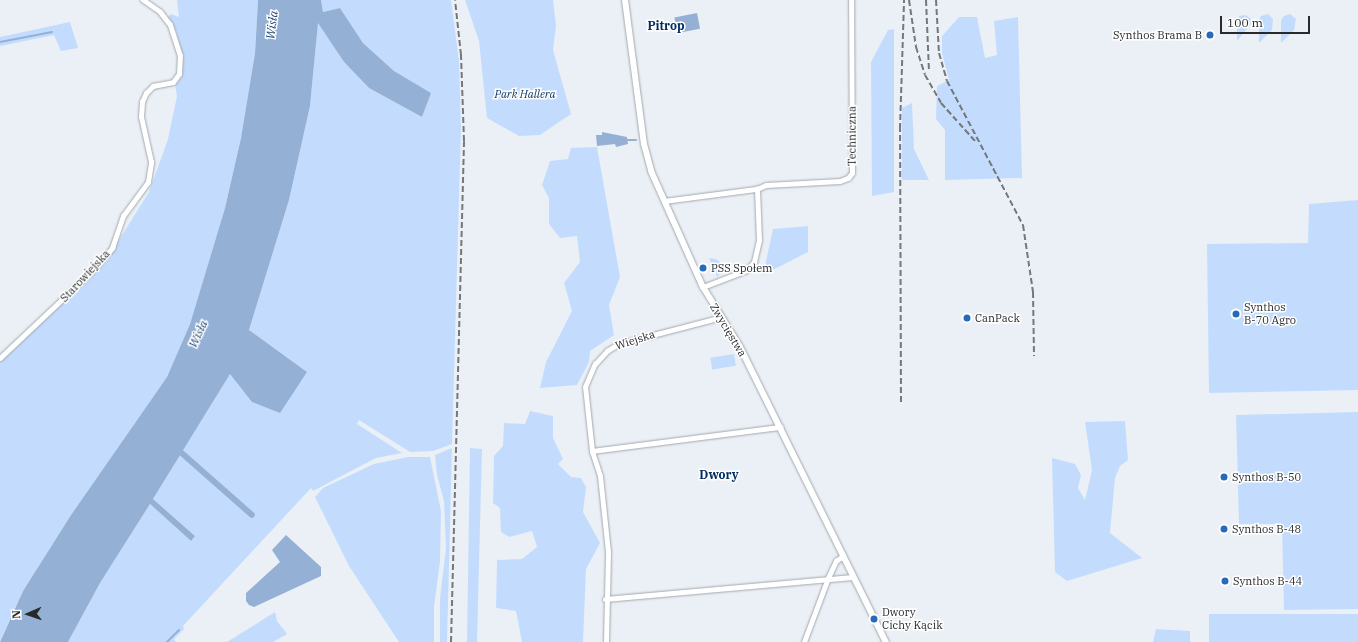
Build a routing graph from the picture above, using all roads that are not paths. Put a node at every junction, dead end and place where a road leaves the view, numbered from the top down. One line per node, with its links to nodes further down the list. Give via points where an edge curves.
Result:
1 (143, 0): 8 (street, Starowiejska, via 160,12 170,25 177,40 180,56 179,74 173,82 153,86 142,102 141,117 151,162 148,182 123,216 112,248)
2 (625, 0): 5 (street, Zwycięstwa, via 644,144 651,171)
3 (851, 0): 4 (street, Techniczna, via 852,173 840,181 766,185)
4 (757, 189): 5 (street, Techniczna); 6 (street, via 759,241 754,262 747,270)
5 (664, 201): 6 (street, Zwycięstwa)
6 (703, 286): 7 (street, Zwycięstwa)
7 (722, 317): 9 (street, Zwycięstwa); 10 (street, Wiejska, via 618,344 607,350 595,364 585,387)
8 (0, 358)
9 (780, 427): 10 (street); 11 (street, Zwycięstwa)
10 (592, 451): 14 (street, Wiejska, via 600,476 608,552)
11 (842, 556): 12 (street, Zwycięstwa); 13 (street, via 836,561)
12 (852, 577): 13 (street); 17 (street, Zwycięstwa)
13 (828, 578): 14 (street); 16 (street)
14 (605, 599): 15 (street, Wiejska)
15 (606, 642)
16 (804, 642)
17 (886, 642)

